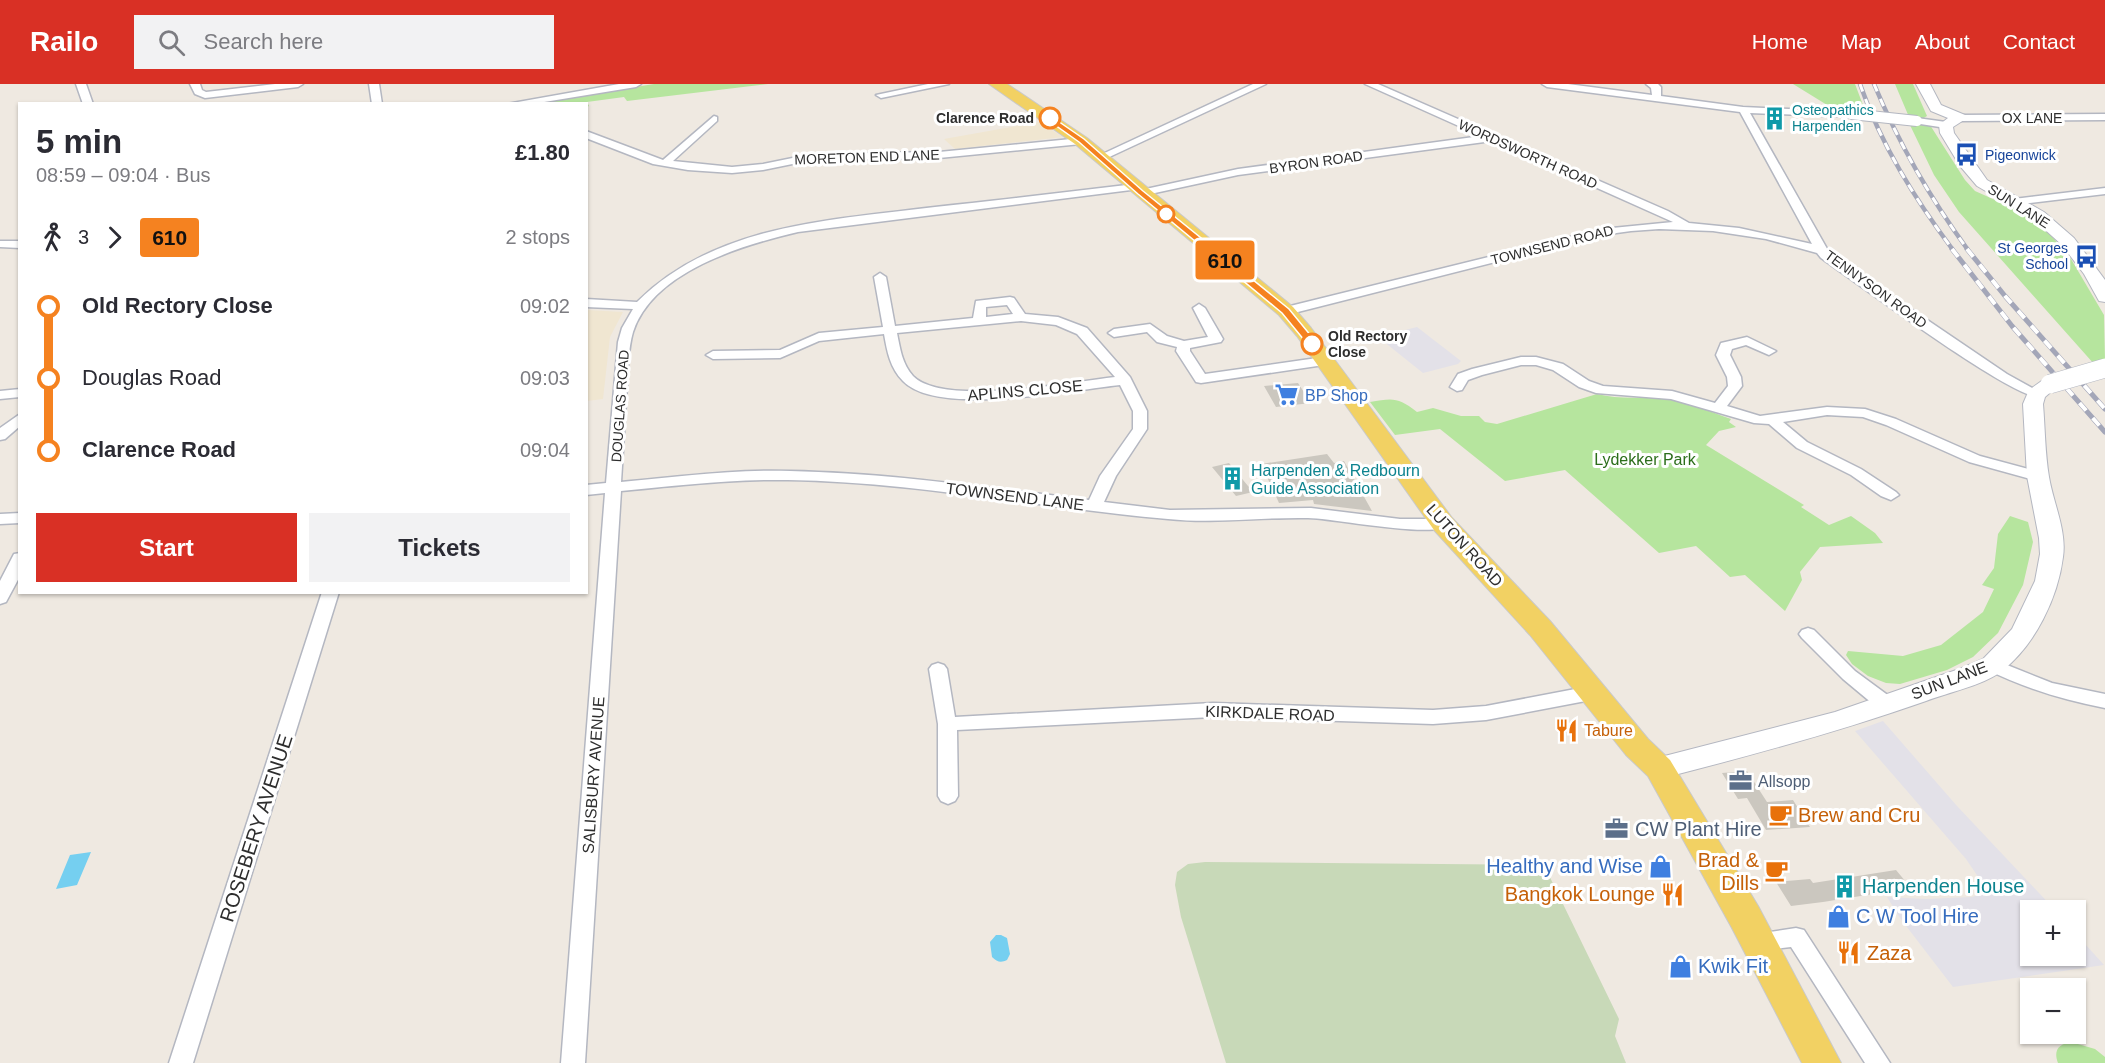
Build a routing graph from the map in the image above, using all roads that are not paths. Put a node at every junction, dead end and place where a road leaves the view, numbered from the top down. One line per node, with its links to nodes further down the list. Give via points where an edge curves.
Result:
1 (81, 84): 15 (street)
2 (195, 84): 3 (street, via 198,92 205,95)
3 (298, 84)
4 (374, 84): 16 (street)
5 (636, 84): 17 (street)
6 (944, 84): 13 (street)
7 (997, 84): 24 (main road, LUTON ROAD)
8 (1261, 84): 25 (street)
9 (1370, 84): 23 (street, WORDSWORTH ROAD)
10 (1547, 84): 14 (street, OX LANE)
11 (1651, 84): 14 (street, via 1656,87)
12 (1923, 84): 21 (street, via 1936,108)
13 (881, 95)
14 (1657, 99): 18 (street, OX LANE)
15 (87, 102)
16 (377, 102)
17 (524, 102)
18 (1743, 110): 21 (street, OX LANE, bridge); 33 (street, TENNYSON ROAD)
19 (2105, 117): 21 (street, OX LANE)
20 (714, 119): 26 (street)
21 (1953, 122): 29 (street, SUN LANE, via 1947,133 1981,182)
22 (588, 135): 26 (street, MORETON END LANE, via 632,154)
23 (1492, 138): 27 (street, BYRON ROAD, via 1238,172); 30 (street, WORDSWORTH ROAD)
24 (1082, 141): 25 (main road, LUTON ROAD); 26 (street, MORETON END LANE, via 939,155 812,157 732,170)
25 (1101, 157): 27 (main road, LUTON ROAD)
26 (666, 163)
27 (1138, 190): 37 (street, DOUGLAS ROAD, via 783,231 734,246 690,266); 39 (main road, LUTON ROAD)
28 (2105, 191): 29 (street)
29 (2014, 202): 35 (street, SUN LANE, via 2038,216 2067,242 2096,277)
30 (1686, 225): 33 (street, TOWNSEND ROAD, via 1747,231); 39 (street, TOWNSEND ROAD, via 1602,232)
31 (0, 244): 32 (street)
32 (18, 245)
33 (1821, 250): 49 (street, TENNYSON ROAD, via 2002,377)
34 (880, 277): 40 (street, APLINS CLOSE)
35 (2105, 297)
36 (588, 303): 37 (street)
37 (641, 306): 57 (street, DOUGLAS ROAD, via 624,341)
38 (1199, 308): 42 (street, via 1216,339)
39 (1286, 311): 45 (main road, LUTON ROAD)
40 (889, 331): 44 (street, via 809,339 780,354); 47 (street, via 1021,317 1059,321 1082,331); 47 (street, APLINS CLOSE, via 895,358 908,379 947,395 982,396)
41 (1114, 333): 42 (street, via 1150,328 1162,339)
42 (1184, 345): 45 (street, via 1183,351 1201,379)
43 (1768, 351): 52 (street, via 1742,337 1726,346 1723,355 1735,386)
44 (713, 355)
45 (1324, 361): 63 (main road, LUTON ROAD)
46 (2105, 368): 49 (street, bridge)
47 (1125, 380): 60 (street, via 1140,411 1140,429 1108,476)
48 (1456, 387): 52 (street, via 1463,377 1528,361 1558,367 1601,390 1672,395)
49 (2043, 389): 56 (street, SUN LANE, via 2033,404)
50 (18, 393): 51 (street)
51 (0, 395)
52 (1718, 409): 54 (street)
53 (18, 420): 55 (street)
54 (1773, 420): 56 (street, via 1824,410 1865,414 1896,423 1984,463); 59 (street, via 1800,446 1858,473)
55 (0, 436)
56 (2038, 476): 68 (street, SUN LANE, via 2051,538 2047,581 2023,633)
57 (614, 488): 58 (street, TOWNSEND LANE); 60 (street, TOWNSEND LANE, via 731,476 789,475 852,478); 78 (street, SALISBURY AVENUE)
58 (588, 490)
59 (1891, 495)
60 (1095, 505): 63 (street, TOWNSEND LANE, via 1170,516 1311,513)
61 (18, 518): 62 (street)
62 (0, 519)
63 (1443, 525): 70 (main road, LUTON ROAD, via 1540,628)
64 (18, 562): 66 (street)
65 (330, 594): 77 (street, ROSEBERY AVENUE)
66 (0, 598)
67 (1808, 634): 72 (street, via 1849,675)
68 (1992, 665): 71 (street, via 2055,692); 72 (street, SUN LANE)
69 (938, 669): 73 (street)
70 (1591, 693): 73 (street, KIRKDALE ROAD, via 1486,713 1432,717 1214,710); 74 (main road, LUTON ROAD)
71 (2105, 701)
72 (1886, 704): 74 (street, SUN LANE, via 1787,736)
73 (947, 724): 75 (street)
74 (1659, 768): 76 (main road, LUTON ROAD)
75 (948, 796)
76 (1758, 942): 79 (main road, LUTON ROAD); 80 (street, via 1796,938)
77 (181, 1063)
78 (573, 1063)
79 (1822, 1063)
80 (1878, 1063)

